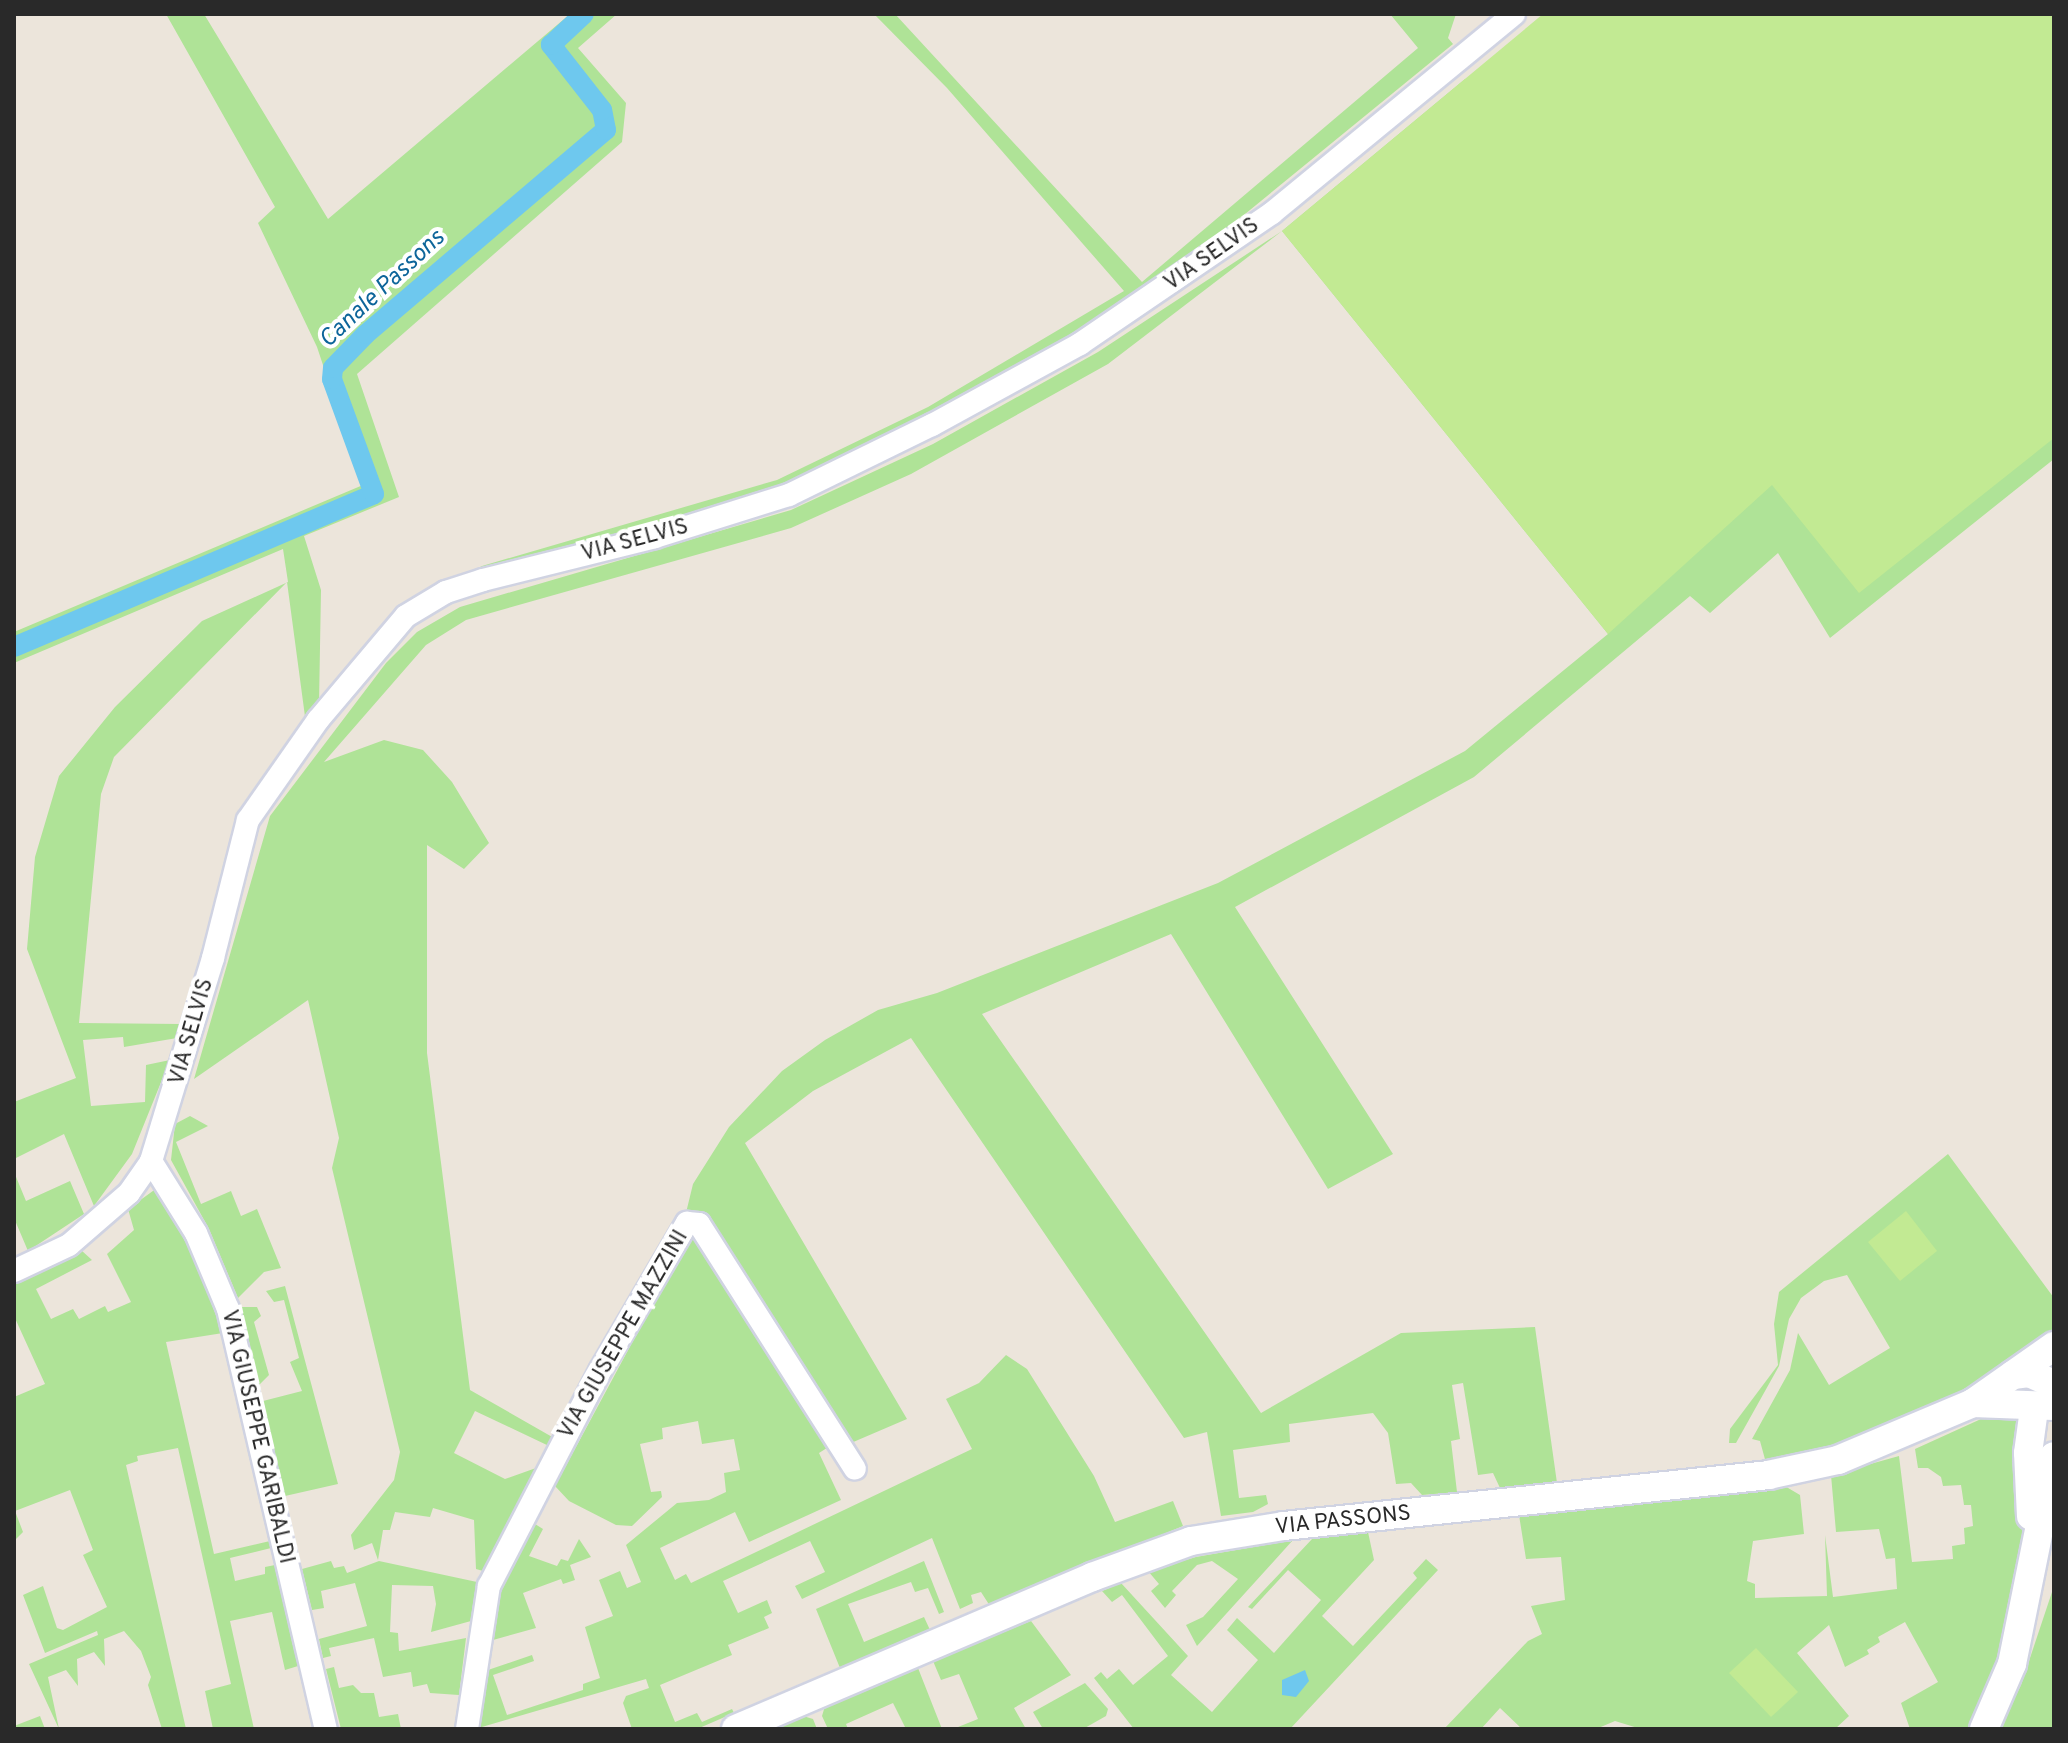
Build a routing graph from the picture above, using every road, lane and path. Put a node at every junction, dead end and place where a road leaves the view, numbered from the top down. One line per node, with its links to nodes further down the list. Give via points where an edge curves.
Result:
1 (1514, 14): 2 (street, VIA SELVIS, via 1222,249 1080,344 932,425 789,495 655,537 483,580 446,592 406,616 318,720 248,820 185,1057)
2 (151, 1161): 3 (street, VIA SELVIS, via 129,1193 69,1245); 12 (street, VIA GIUSEPPE GARIBALDI, via 196,1233 228,1309)
3 (14, 1271)
4 (2054, 1346): 5 (street, VIA PASSONS)
5 (2013, 1375): 6 (street, via 2029,1373); 7 (street, VIA PASSONS)
6 (2054, 1384)
7 (1973, 1403): 8 (street, VIA PASSONS); 14 (street, VIA PASSONS, via 1838,1460 1768,1475 1284,1526 1191,1541 1118,1566)
8 (2044, 1407): 11 (street, via 2028,1453)
9 (2054, 1456): 11 (street)
10 (855, 1469): 13 (street, VIA GIUSEPPE MAZZINI, via 699,1224 687,1223 597,1376 489,1586)
11 (2035, 1541): 15 (street, via 2012,1664)
12 (326, 1729)
13 (467, 1729)
14 (736, 1729)
15 (1984, 1729)

